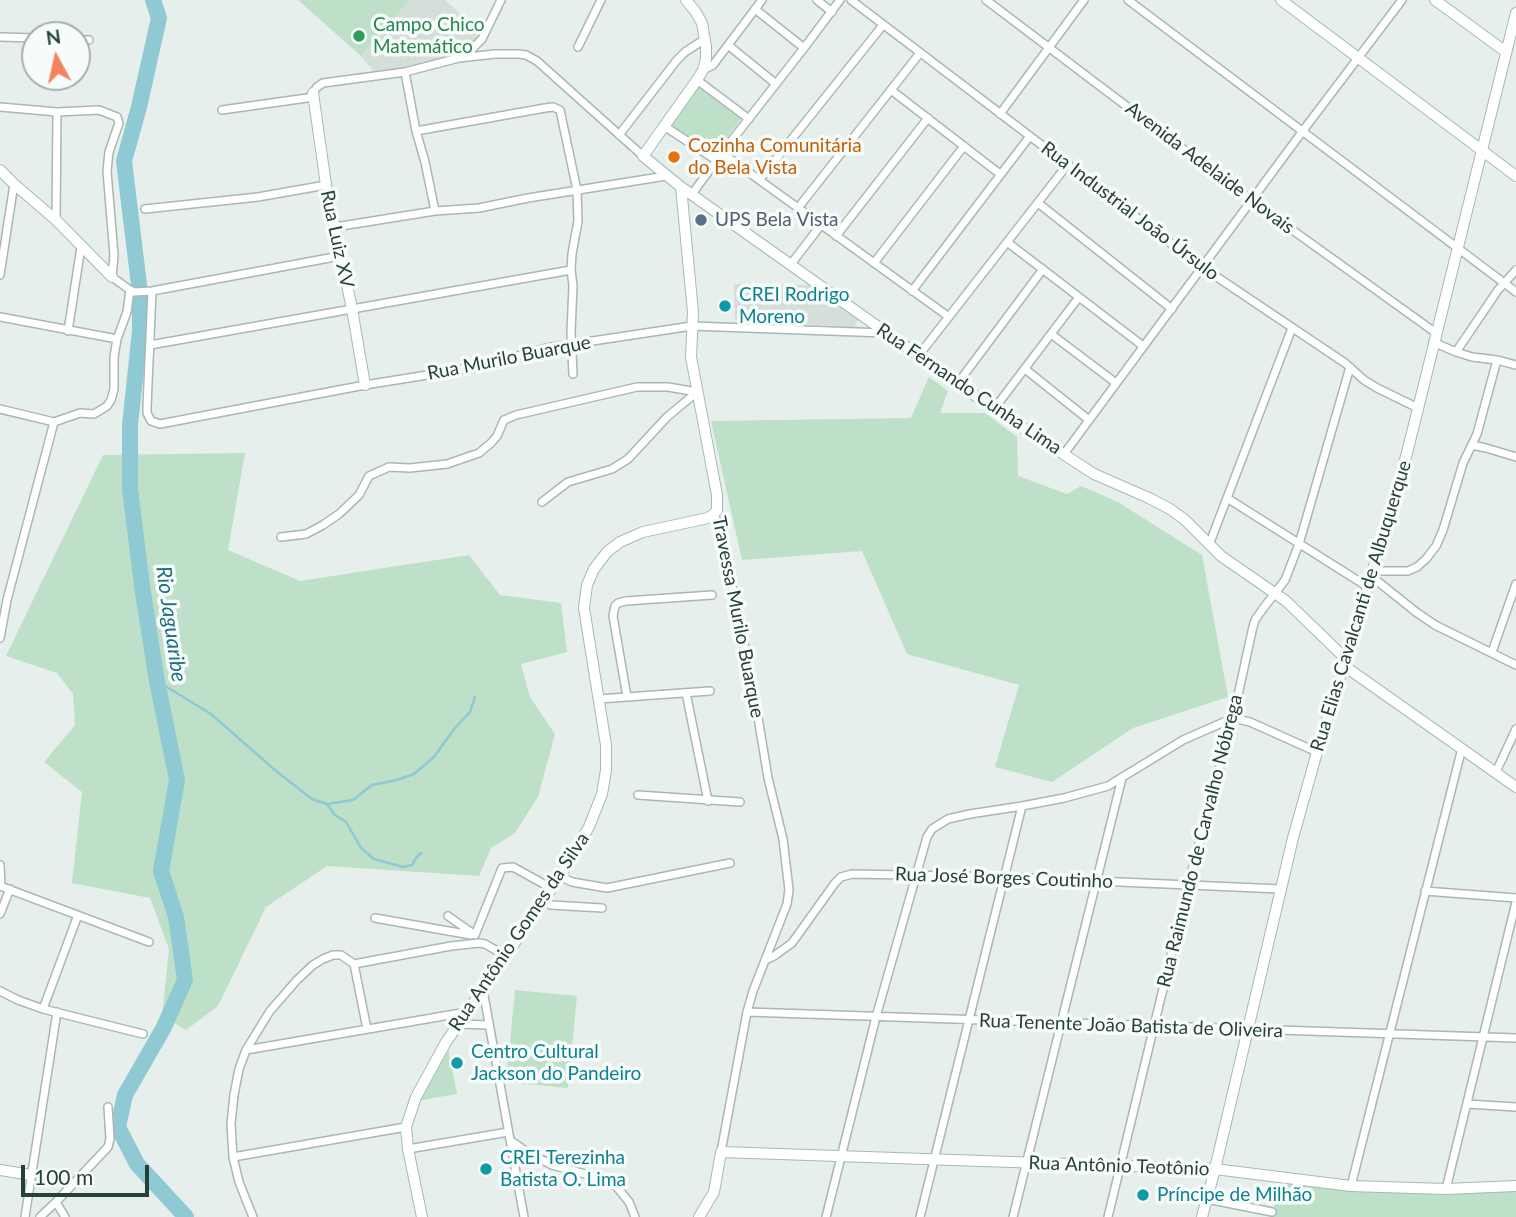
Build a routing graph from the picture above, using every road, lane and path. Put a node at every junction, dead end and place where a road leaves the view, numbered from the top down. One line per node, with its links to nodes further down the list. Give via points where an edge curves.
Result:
1 (501, 0): 27 (street, via 482,39)
2 (601, 0): 22 (street)
3 (686, 0): 20 (street, via 702,23)
4 (762, 0): 14 (street)
5 (817, 0): 15 (street)
6 (839, 0): 15 (street)
7 (851, 0): 17 (street, Rua Industrial João Úrsulo)
8 (986, 0): 23 (street, Avenida Adelaide Novais)
9 (1084, 0): 23 (street)
10 (1128, 0): 44 (street)
11 (1281, 0): 28 (street)
12 (1402, 0): 28 (street)
13 (1435, 0): 25 (street)
14 (755, 9): 21 (street); 24 (street)
15 (832, 12): 24 (street)
16 (1516, 13): 25 (street, Rua Elias Cavalcanti de Albuquerque)
17 (883, 25): 26 (street, Rua Industrial João Úrsulo); 57 (street)
18 (0, 37): 19 (street)
19 (21, 38)
20 (705, 39): 30 (street); 45 (street, via 677,60)
21 (728, 45): 30 (street, via 713,65); 33 (street)
22 (578, 47)
23 (1050, 47): 39 (street); 63 (street, Avenida Adelaide Novais)
24 (804, 48): 33 (street)
25 (1506, 52): 29 (street); 48 (street, Rua Elias Cavalcanti de Albuquerque)
26 (920, 53): 34 (street); 39 (street, Rua Industrial João Úrsulo)
27 (459, 58): 31 (street); 45 (street, Rua Fernando Cunha Lima, via 526,55)
28 (1359, 59): 44 (street); 48 (street)
29 (1516, 59)
30 (703, 70): 32 (street)
31 (405, 72): 35 (street, via 323,83); 43 (street)
32 (697, 80): 41 (street); 42 (street)
33 (776, 84): 41 (street)
34 (891, 90): 40 (street); 65 (street)
35 (313, 95): 37 (street); 59 (street, Rua Luiz XV)
36 (0, 107): 38 (street)
37 (222, 110)
38 (57, 112): 68 (street); 83 (street, via 99,110 118,120 107,171)
39 (1000, 114): 46 (street, Rua Industrial João Úrsulo)
40 (928, 118): 47 (street); 71 (street)
41 (749, 119): 49 (street)
42 (664, 126): 50 (street); 51 (street)
43 (416, 131): 61 (street, via 557,108); 67 (street)
44 (1303, 132): 63 (street); 74 (street)
45 (619, 135): 50 (street, Rua Fernando Cunha Lima)
46 (1030, 136): 52 (street, Rua Industrial João Úrsulo); 54 (street)
47 (964, 146): 54 (street); 76 (street)
48 (1481, 150): 56 (street); 74 (street, Rua Elias Cavalcanti de Albuquerque)
49 (722, 153): 51 (street); 57 (street)
50 (643, 156): 55 (street, Rua Fernando Cunha Lima)
51 (716, 160): 62 (street)
52 (1068, 164): 64 (street); 78 (street, Rua Industrial João Úrsulo)
53 (0, 170): 58 (street)
54 (1000, 174): 86 (street)
55 (666, 176): 60 (street, Rua Fernando Cunha Lima); 61 (street)
56 (1516, 176)
57 (760, 179): 65 (street)
58 (14, 184): 68 (street); 82 (street)
59 (326, 185): 66 (street); 70 (street, Rua Luiz XV)
60 (681, 187): 62 (street, Rua Fernando Cunha Lima); 94 (street, Travessa Murilo Buarque)
61 (577, 190): 67 (street); 80 (street)
62 (692, 194): 77 (street, Rua Fernando Cunha Lima)
63 (1252, 201): 78 (street); 99 (street, Avenida Adelaide Novais)
64 (1038, 203): 72 (street); 91 (street)
65 (798, 208): 69 (street)
66 (145, 209)
67 (435, 211): 70 (street)
68 (56, 220): 73 (street)
69 (821, 225): 71 (street); 77 (street)
70 (335, 227): 75 (street, Rua Luiz XV)
71 (836, 236): 76 (street)
72 (1007, 242): 79 (street); 93 (street)
73 (81, 247): 83 (street); 96 (street)
74 (1457, 248): 84 (street); 99 (street, Rua Elias Cavalcanti de Albuquerque)
75 (340, 256): 87 (street); 90 (street, Rua Luiz XV)
76 (874, 263): 86 (street)
77 (791, 264): 97 (street, Rua Fernando Cunha Lima)
78 (1202, 267): 91 (street); 95 (street, Rua Industrial João Úrsulo)
79 (1043, 269): 89 (street); 111 (street)
80 (571, 270): 90 (street); 102 (street)
81 (1516, 270): 84 (street)
82 (0, 275)
83 (112, 277): 85 (street)
84 (1504, 284): 88 (street); 104 (street)
85 (132, 291): 87 (street); 100 (street)
86 (912, 291): 93 (street)
87 (150, 292): 101 (street)
88 (1516, 292)
89 (1079, 297): 98 (street); 103 (street)
90 (352, 309): 101 (street); 113 (street, Rua Luiz XV)
91 (1172, 309): 103 (street)
92 (0, 317): 96 (street)
93 (949, 317): 105 (street)
94 (692, 326): 97 (street, Rua Murilo Buarque); 102 (street, Rua Murilo Buarque); 114 (street, Travessa Murilo Buarque)
95 (1292, 328): 108 (street, Rua Industrial João Úrsulo); 123 (street)
96 (68, 331): 100 (street)
97 (886, 333): 105 (street, Rua Fernando Cunha Lima)
98 (1051, 334): 109 (street); 112 (street)
99 (1435, 337): 104 (street, Avenida Adelaide Novais); 115 (street, Rua Elias Cavalcanti de Albuquerque)
100 (117, 339): 119 (street, via 114,388 107,406 94,414 80,413)
101 (150, 345): 113 (street, Rua Murilo Buarque, via 148,418 160,424)
102 (571, 345): 110 (street); 113 (street, Rua Murilo Buarque, via 477,367)
103 (1143, 346): 112 (street)
104 (1456, 352): 106 (street, Avenida Adelaide Novais)
105 (919, 355): 111 (street, Rua Fernando Cunha Lima)
106 (1497, 360): 107 (street, Avenida Adelaide Novais); 120 (street)
107 (1516, 365)
108 (1350, 367): 115 (street, Rua Industrial João Úrsulo, via 1377,388); 127 (street, Rua Raimundo de Carvalho Nóbrega)
109 (1025, 369): 117 (street); 118 (street)
110 (573, 374)
111 (958, 383): 117 (street, Rua Fernando Cunha Lima)
112 (1116, 383): 118 (street)
113 (365, 385)
114 (697, 392): 124 (street, via 628,459 612,469 568,482); 125 (street, Travessa Murilo Buarque, via 717,495); 126 (street, via 637,387 516,415 505,421 479,453 447,464 389,467 369,476 359,495 331,520 306,534)
115 (1418, 408): 129 (street, Rua Elias Cavalcanti de Albuquerque)
116 (0, 409): 119 (street)
117 (994, 409): 121 (street, Rua Fernando Cunha Lima)
118 (1089, 420): 121 (street)
119 (54, 422): 133 (street)
120 (1472, 445): 122 (street); 129 (street, via 1436,547 1417,568)
121 (1064, 454): 128 (street, Rua Fernando Cunha Lima, via 1094,474 1170,509)
122 (1516, 457)
123 (1227, 498): 127 (street); 128 (street)
124 (542, 502)
125 (714, 514): 141 (street, Rua Antônio Gomes da Silva, via 643,531 607,552 594,569 584,608); 175 (street, Travessa Murilo Buarque, via 789,877 787,904)
126 (282, 537)
127 (1299, 544): 129 (street); 131 (street, Rua Raimundo de Carvalho Nóbrega)
128 (1209, 545): 131 (street, Rua Fernando Cunha Lima)
129 (1370, 578): 135 (street, via 1425,619); 136 (street, Rua Elias Cavalcanti de Albuquerque)
130 (1516, 584): 135 (street)
131 (1276, 593): 136 (street, Rua Fernando Cunha Lima); 142 (street, Rua Raimundo de Carvalho Nóbrega, via 1255,620)
132 (712, 595): 140 (street, via 626,601 615,606)
133 (4, 600): 134 (street)
134 (0, 638)
135 (1492, 652): 137 (street)
136 (1344, 661): 144 (street, Rua Fernando Cunha Lima); 145 (street, Rua Elias Cavalcanti de Albuquerque)
137 (1516, 665)
138 (709, 691): 139 (street)
139 (686, 693): 140 (street); 150 (street)
140 (627, 697): 141 (street)
141 (599, 699): 155 (street, Rua Antônio Gomes da Silva, via 607,745 602,794)
142 (1233, 718): 145 (street); 147 (street, via 1183,740); 159 (street, Rua Raimundo de Carvalho Nóbrega)
143 (1516, 729): 146 (street)
144 (1462, 748): 146 (street, Rua Fernando Cunha Lima); 164 (street)
145 (1317, 752): 163 (street, Rua Elias Cavalcanti de Albuquerque)
146 (1496, 772): 148 (street, Rua Fernando Cunha Lima)
147 (1122, 778): 152 (street, via 1108,786); 158 (street)
148 (1516, 787)
149 (638, 795): 150 (street)
150 (708, 801): 151 (street)
151 (740, 802)
152 (1022, 806): 156 (street, via 940,823 927,837); 157 (street)
153 (730, 863): 155 (street, via 607,888)
154 (0, 866): 160 (street)
155 (560, 876): 161 (street, Rua Antônio Gomes da Silva)
156 (917, 876): 157 (street, Rua José Borges Coutinho); 175 (street, Rua José Borges Coutinho, via 841,877 792,943); 183 (street)
157 (1005, 877): 158 (street, Rua José Borges Coutinho); 184 (street)
158 (1097, 880): 159 (street, Rua José Borges Coutinho); 185 (street)
159 (1188, 885): 163 (street, Rua José Borges Coutinho); 188 (street, Rua Raimundo de Carvalho Nóbrega)
160 (1, 886): 162 (street)
161 (551, 888): 166 (street, Rua Antônio Gomes da Silva); 172 (street, via 513,867 502,869)
162 (10, 889): 168 (street); 169 (street)
163 (1281, 889): 190 (street, Rua Elias Cavalcanti de Albuquerque)
164 (1425, 891): 165 (street); 191 (street)
165 (1516, 900): 193 (street)
166 (542, 901): 167 (street); 174 (street, Rua Antônio Gomes da Silva)
167 (602, 908)
168 (0, 914)
169 (78, 915): 173 (street); 179 (street)
170 (448, 916): 172 (street)
171 (375, 918): 172 (street)
172 (477, 939): 174 (street); 176 (street)
173 (149, 942)
174 (506, 957): 177 (street, Rua Antônio Gomes da Silva)
175 (765, 960): 182 (street, Travessa Murilo Buarque)
176 (354, 964): 189 (street); 195 (street, via 333,955 313,965 270,1011)
177 (483, 990): 181 (street, Rua Antônio Gomes da Silva); 187 (street)
178 (0, 991): 179 (street)
179 (43, 1009): 180 (street)
180 (57, 1012): 192 (street); 210 (street)
181 (467, 1012): 186 (street, Rua Antônio Gomes da Silva); 189 (street)
182 (747, 1012): 183 (street, Rua Tenente João Batista de Oliveira); 202 (street, Travessa Murilo Buarque)
183 (876, 1017): 184 (street, Rua Tenente João Batista de Oliveira); 203 (street)
184 (969, 1020): 185 (street, Rua Tenente João Batista de Oliveira); 205 (street)
185 (1061, 1023): 188 (street, Rua Tenente João Batista de Oliveira); 206 (street)
186 (458, 1024): 187 (street); 199 (street, Rua Antônio Gomes da Silva, via 416,1097)
187 (489, 1025): 200 (street)
188 (1153, 1027): 190 (street, Rua Tenente João Batista de Oliveira); 207 (street, Rua Raimundo de Carvalho Nóbrega)
189 (367, 1030): 195 (street)
190 (1248, 1030): 191 (street, Rua Tenente João Batista de Oliveira); 208 (street, Rua Elias Cavalcanti de Albuquerque)
191 (1389, 1033): 193 (street, Rua Tenente João Batista de Oliveira); 211 (street)
192 (143, 1034)
193 (1482, 1037): 194 (street, Rua Tenente João Batista de Oliveira); 196 (street)
194 (1516, 1038)
195 (246, 1050): 204 (street, via 234,1095)
196 (1466, 1104): 198 (street); 213 (street)
197 (108, 1107): 215 (street, via 108,1147)
198 (1516, 1107)
199 (406, 1127): 201 (street, Rua Antônio Gomes da Silva); 204 (street)
200 (509, 1136): 201 (street); 222 (street); 223 (street, via 552,1165 615,1186)
201 (408, 1149): 221 (street, Rua Antônio Gomes da Silva)
202 (721, 1152): 203 (street, Rua Antônio Teotônio); 224 (street, via 714,1192)
203 (841, 1156): 205 (street, Rua Antônio Teotônio); 225 (street)
204 (233, 1157): 220 (street)
205 (934, 1159): 206 (street, Rua Antônio Teotônio); 226 (street)
206 (1026, 1162): 207 (street, Rua Antônio Teotônio); 227 (street)
207 (1119, 1165): 208 (street, Rua Antônio Teotônio); 228 (street, Rua Raimundo de Carvalho Nóbrega)
208 (1215, 1169): 211 (street, Rua Antônio Teotônio); 214 (street, Rua Elias Cavalcanti de Albuquerque)
209 (0, 1170): 210 (street)
210 (31, 1175): 217 (street)
211 (1351, 1186): 213 (street, Rua Antônio Teotônio)
212 (1516, 1186): 213 (street, Rua Antônio Teotônio)
213 (1446, 1189)
214 (1207, 1199): 216 (street); 229 (street, Rua Elias Cavalcanti de Albuquerque)
215 (56, 1202): 218 (street); 219 (street)
216 (1272, 1212)
217 (25, 1217)
218 (40, 1217)
219 (65, 1217)
220 (253, 1217)
221 (422, 1217)
222 (524, 1217)
223 (635, 1217)
224 (699, 1217)
225 (826, 1217)
226 (920, 1217)
227 (1013, 1217)
228 (1108, 1217)
229 (1202, 1217)

